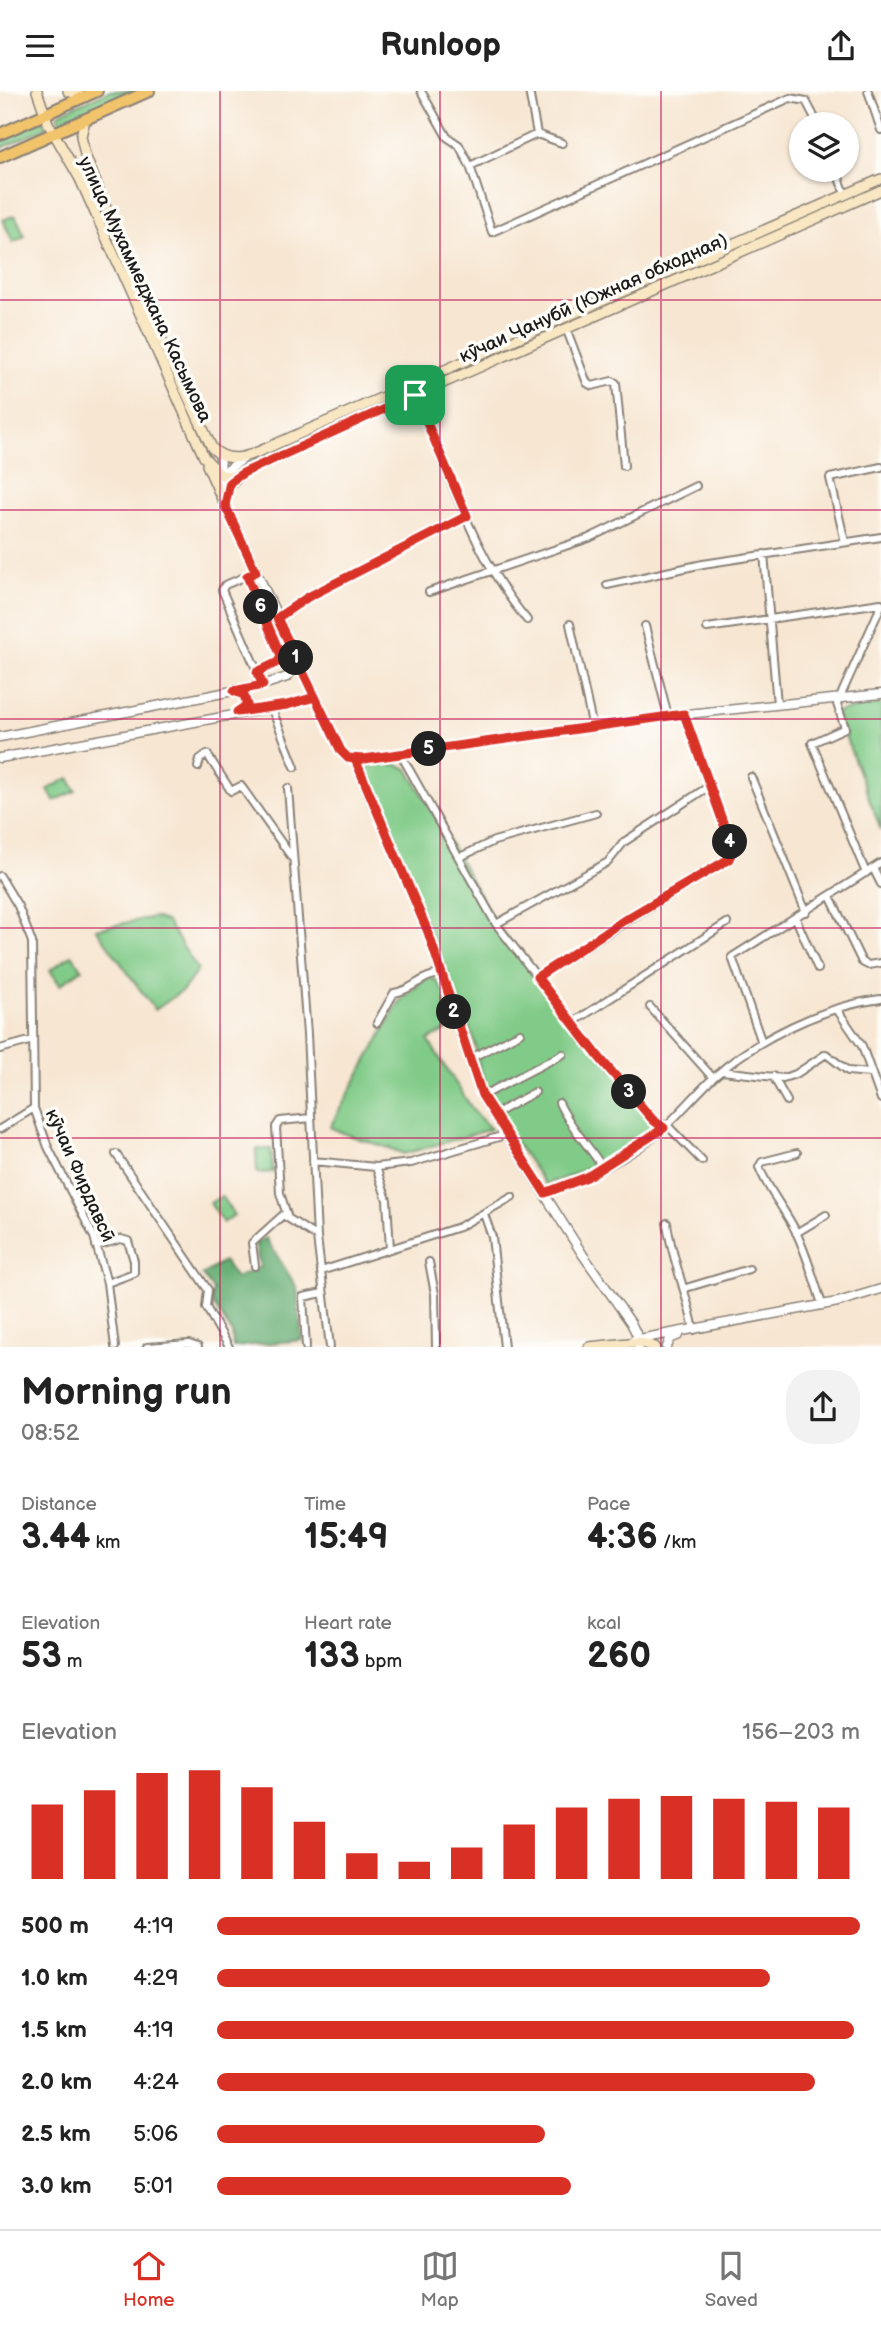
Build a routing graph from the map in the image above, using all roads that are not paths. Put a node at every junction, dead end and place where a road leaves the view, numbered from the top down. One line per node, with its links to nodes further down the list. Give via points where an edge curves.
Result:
1 (37, 91): 10 (main road, улица Мухаммеджана Касымова)
2 (68, 91): 8 (main road)
3 (97, 91): 8 (highway)
4 (149, 91): 11 (highway)
5 (421, 91): 18 (street)
6 (529, 91): 15 (street)
7 (868, 91): 12 (street)
8 (85, 97): 10 (highway)
9 (813, 112): 18 (street, via 809,104 790,98 492,232)
10 (44, 114): 13 (highway); 14 (main road, улица Мухаммеджана Касымова)
11 (85, 120): 14 (highway); 19 (main road, via 81,136)
12 (881, 130)
13 (0, 134)
14 (54, 134): 17 (highway); 20 (main road, улица Мухаммеджана Касымова)
15 (537, 134): 16 (street); 18 (street)
16 (562, 143)
17 (0, 157)
18 (470, 166)
19 (92, 174): 20 (main road); 27 (main road, via 171,362)
20 (80, 179): 28 (main road, улица Мухаммеджана Касымова)
21 (881, 179): 24 (main road, кӯчаи Ҷанубӣ (Южная обходная))
22 (840, 182): 24 (street)
23 (881, 190): 25 (main road, кӯчаи Ҷанубӣ (Южная обходная))
24 (845, 194): 29 (main road, кӯчаи Ҷанубӣ (Южная обходная))
25 (566, 328): 26 (main road, кӯчаи Ҷанубӣ (Южная обходная)); 30 (street, via 587,383 615,383)
26 (415, 395): 32 (main road, кӯчаи Ҷанубӣ (Южная обходная)); 36 (street)
27 (220, 455): 29 (main road); 33 (street)
28 (204, 457): 33 (main road, улица Мухаммеджана Касымова); 35 (main road)
29 (244, 458): 33 (street)
30 (624, 466)
31 (881, 467): 38 (street, via 830,478)
32 (243, 473): 33 (main road); 35 (main road, via 230,482)
33 (221, 475): 35 (street)
34 (696, 486): 40 (street, via 589,538)
35 (223, 502): 41 (street)
36 (467, 516): 40 (street); 45 (street, via 308,597)
37 (881, 537): 38 (street)
38 (845, 543): 39 (street)
39 (764, 554): 42 (street); 46 (street)
40 (493, 572): 43 (street); 47 (street)
41 (251, 574): 45 (street); 52 (street, via 281,656); 52 (street, via 222,590)
42 (607, 585)
43 (429, 592)
44 (881, 604): 46 (street); 57 (street)
45 (277, 618): 51 (street)
46 (770, 618): 50 (street); 58 (street)
47 (527, 620)
48 (570, 624): 63 (street)
49 (645, 626): 62 (street)
50 (707, 628)
51 (299, 664): 53 (street, via 286,677); 56 (street)
52 (257, 672): 53 (street)
53 (263, 685): 54 (street)
54 (234, 691): 60 (street, via 247,701); 64 (street)
55 (881, 694): 57 (street)
56 (315, 697): 59 (street); 67 (street, via 341,751)
57 (838, 699): 58 (street); 78 (street, via 845,728 815,740 812,746)
58 (777, 705): 61 (street)
59 (271, 707): 60 (street); 69 (street)
60 (237, 712): 66 (street)
61 (684, 714): 62 (street); 71 (street)
62 (668, 716): 63 (street)
63 (593, 728): 65 (street)
64 (0, 737)
65 (400, 753): 67 (street); 74 (street)
66 (0, 758)
67 (355, 759): 88 (street)
68 (198, 767): 75 (street, via 207,754 231,791 241,786)
69 (295, 767)
70 (751, 777): 82 (street)
71 (708, 787): 85 (street, via 624,842 608,862); 89 (street, via 733,850 729,859)
72 (288, 788): 75 (street)
73 (596, 813): 74 (street, via 494,841)
74 (460, 857): 85 (street)
75 (293, 859): 112 (street)
76 (881, 863): 77 (street)
77 (873, 868): 78 (street); 80 (street)
78 (866, 873): 81 (street)
79 (0, 877): 96 (street, кӯчаи Фирдавсӣ, via 32,942)
80 (881, 884)
81 (830, 896): 82 (street); 86 (street, via 862,962)
82 (806, 912): 83 (street)
83 (796, 919): 87 (street); 97 (street, via 766,933 733,957)
84 (727, 923): 94 (street)
85 (496, 924): 89 (street)
86 (881, 963)
87 (818, 969)
88 (443, 974): 93 (street, via 427,975 394,993); 100 (street)
89 (537, 977): 94 (street)
90 (881, 999): 92 (street)
91 (650, 1007): 104 (street)
92 (838, 1011): 97 (street); 102 (street, via 862,1046)
93 (377, 1023)
94 (572, 1023): 113 (street, via 653,1120)
95 (520, 1033): 100 (street)
96 (33, 1040): 98 (street); 110 (street, кӯчаи Фирдавсӣ)
97 (761, 1040): 101 (street)
98 (0, 1049)
99 (563, 1054): 106 (street)
100 (469, 1059): 106 (street)
101 (722, 1071): 103 (street); 104 (street)
102 (870, 1073): 103 (street, via 848,1071 825,1054 791,1076); 107 (street)
103 (773, 1076): 108 (street)
104 (713, 1078): 113 (street)
105 (536, 1092): 111 (street)
106 (482, 1095): 111 (street)
107 (881, 1099)
108 (787, 1101)
109 (559, 1103): 121 (street)
110 (34, 1108): 114 (street); 130 (street, кӯчаи Фирдавсӣ)
111 (493, 1115): 115 (street)
112 (311, 1118): 118 (street); 125 (street, via 280,1121 276,1127 280,1193)
113 (665, 1126): 119 (street); 121 (street)
114 (0, 1129)
115 (505, 1135): 120 (street, via 411,1163); 122 (street)
116 (797, 1153): 128 (street, via 759,1163 770,1195)
117 (116, 1154): 146 (street, via 208,1290 206,1307)
118 (313, 1161): 120 (street); 129 (street)
119 (702, 1161)
120 (376, 1167): 131 (street, via 387,1200)
121 (603, 1168): 122 (street)
122 (545, 1193): 142 (street)
123 (512, 1197): 124 (street)
124 (484, 1214): 131 (street); 150 (street, via 492,1237)
125 (287, 1215): 129 (street); 133 (street, via 254,1238)
126 (826, 1215): 128 (street)
127 (667, 1223): 137 (street, via 672,1254)
128 (796, 1233): 140 (street)
129 (317, 1237): 135 (street)
130 (96, 1246): 136 (street, кӯчаи Фирдавсӣ); 136 (street, via 121,1239 132,1248 134,1273)
131 (390, 1249): 135 (street)
132 (429, 1262): 149 (street)
133 (256, 1266)
134 (749, 1269): 137 (street)
135 (321, 1271): 139 (street)
136 (107, 1283): 143 (street, кӯчаи Фирдавсӣ)
137 (686, 1288): 141 (street)
138 (881, 1289): 140 (street)
139 (323, 1293): 147 (street, via 303,1297); 148 (street)
140 (822, 1304): 141 (street)
141 (686, 1331): 142 (street); 152 (street); 153 (street, via 670,1339)
142 (639, 1343): 151 (main road); 152 (main road)
143 (115, 1347)
144 (147, 1347): 145 (street)
145 (198, 1347)
146 (229, 1347)
147 (306, 1347)
148 (330, 1347)
149 (436, 1347)
150 (504, 1347)
151 (589, 1347)
152 (653, 1347)
153 (667, 1347)

